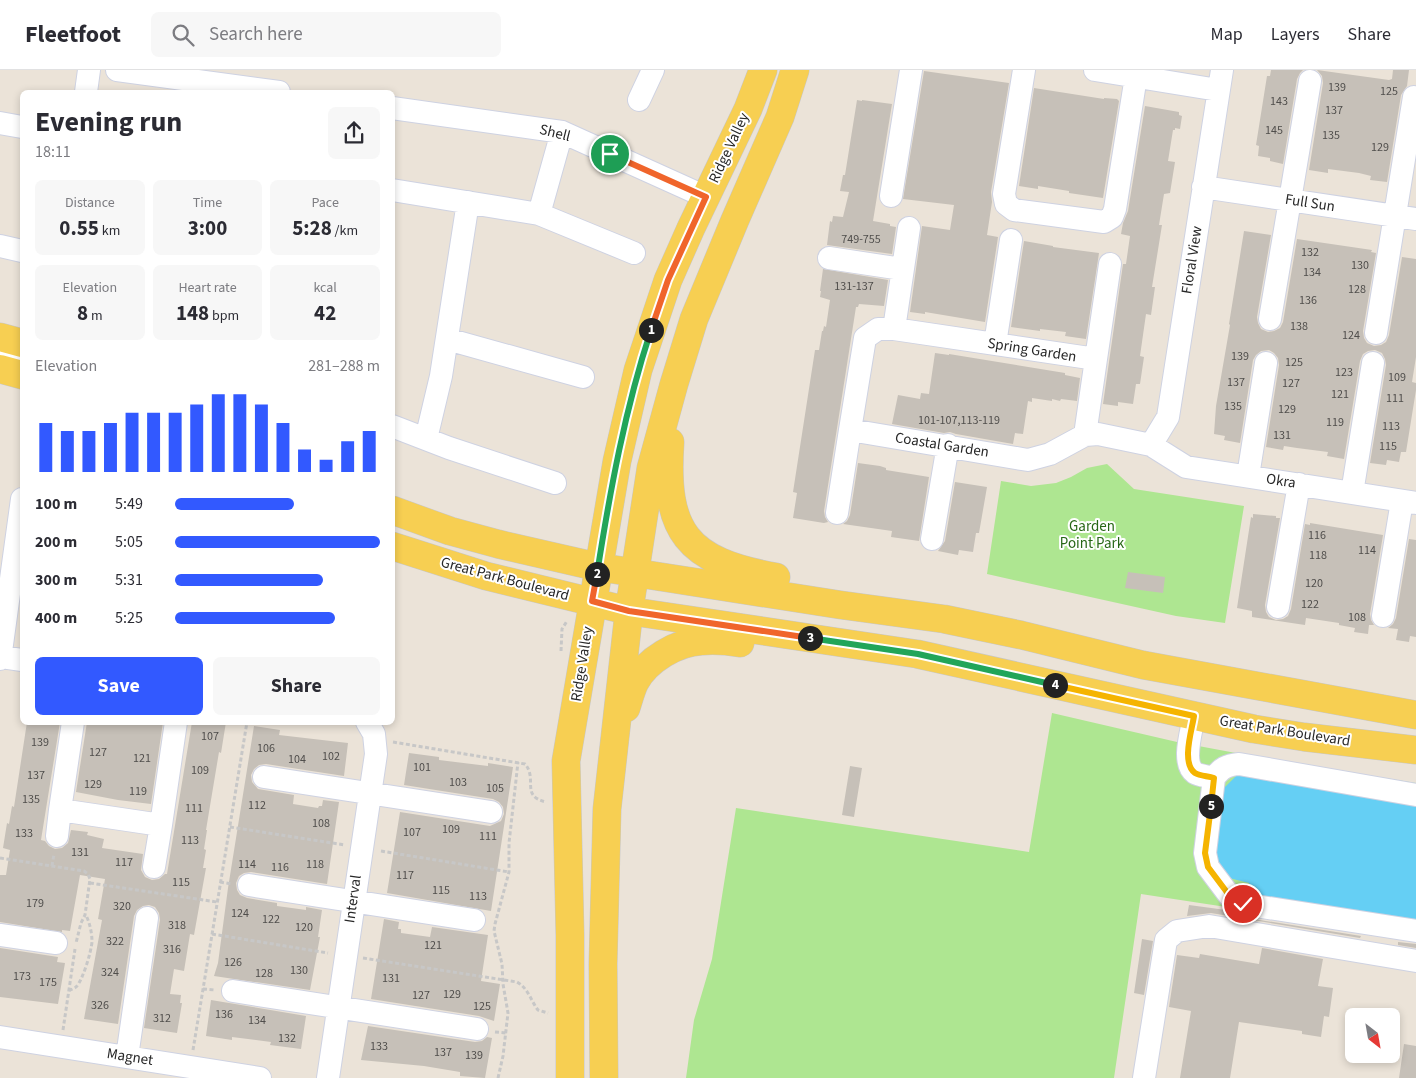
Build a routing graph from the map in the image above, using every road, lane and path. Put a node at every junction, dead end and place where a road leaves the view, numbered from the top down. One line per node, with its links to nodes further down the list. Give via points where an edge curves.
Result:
1 (89, 70): 12 (street)
2 (117, 70): 13 (street)
3 (653, 70): 15 (street)
4 (763, 70): 23 (main road, Ridge Valley)
5 (795, 70): 51 (main road, via 780,117 694,319)
6 (911, 70): 22 (street)
7 (1024, 70): 9 (street, via 1004,194 1006,204 1014,210 1104,222 1112,217 1115,209)
8 (1095, 70): 9 (street)
9 (1137, 73): 10 (street)
10 (1220, 80): 20 (street, Floral View)
11 (1310, 81): 24 (street)
12 (86, 90)
13 (263, 90)
14 (1414, 97): 27 (street)
15 (639, 100)
16 (395, 108): 19 (street, Shell)
17 (0, 123): 18 (street)
18 (20, 127)
19 (562, 132): 23 (street, Shell); 26 (street)
20 (1203, 186): 24 (street, Full Sun); 57 (street, Floral View, via 1168,417)
21 (395, 190): 25 (street)
22 (891, 196)
23 (706, 197): 68 (main road, Ridge Valley, via 668,280 638,370)
24 (1290, 200): 27 (street, Full Sun); 36 (street)
25 (468, 202): 26 (street); 40 (street)
26 (539, 214): 32 (street)
27 (1406, 218): 38 (street)
28 (909, 228): 35 (street)
29 (1011, 240): 42 (street)
30 (0, 246): 31 (street)
31 (20, 251)
32 (634, 253)
33 (829, 258): 35 (street)
34 (1110, 264): 45 (street)
35 (902, 268): 37 (street)
36 (1270, 319)
37 (894, 328): 42 (street, Spring Garden); 53 (street, via 878,330 865,338)
38 (1376, 333)
39 (0, 337): 41 (main road)
40 (447, 339): 50 (street); 55 (street)
41 (20, 342)
42 (995, 344): 45 (street, Spring Garden)
43 (0, 355): 44 (street)
44 (20, 360)
45 (1096, 360): 54 (street, Spring Garden)
46 (1266, 363): 58 (street)
47 (1373, 363): 61 (street)
48 (0, 369): 49 (main road)
49 (20, 374)
50 (584, 377)
51 (674, 384): 69 (main road, via 651,468); 74 (main road, via 668,469 671,498 677,521 691,543 728,566 835,588)
52 (395, 427): 55 (street)
53 (850, 430): 56 (street, Coastal Garden); 65 (street)
54 (1085, 435): 56 (street, Coastal Garden, via 1050,454 1028,460); 57 (street, via 1098,434)
55 (426, 439): 59 (street)
56 (948, 445): 66 (street)
57 (1151, 445): 58 (street, Okra, via 1186,467)
58 (1248, 476): 60 (street, Okra)
59 (555, 483)
60 (1298, 484): 61 (street, Okra); 71 (street)
61 (1352, 493): 62 (street, Okra)
62 (1409, 502): 73 (street)
63 (395, 511): 68 (main road, via 450,531)
64 (20, 513): 75 (street)
65 (837, 513)
66 (932, 539)
67 (395, 547): 70 (main road, Great Park Boulevard, via 486,576)
68 (598, 567): 69 (main road); 70 (main road, Ridge Valley)
69 (635, 572): 72 (main road); 74 (main road)
70 (592, 601): 72 (main road, Great Park Boulevard); 126 (main road, Ridge Valley, via 566,761)
71 (1278, 607)
72 (629, 611): 77 (main road, Great Park Boulevard, via 918,654); 86 (main road)
73 (1383, 616)
74 (944, 619): 78 (main road, via 1179,672)
75 (0, 658): 76 (street)
76 (20, 660)
77 (989, 670): 79 (main road, Great Park Boulevard); 86 (main road, via 721,641 691,642 660,656 636,680)
78 (1416, 715)
79 (1194, 716): 84 (main road, Great Park Boulevard, via 1304,737); 88 (street, via 1187,759 1189,767 1196,773)
80 (73, 725): 92 (street)
81 (176, 725): 94 (street)
82 (247, 725): 95 (path)
83 (371, 731): 85 (path); 89 (street, Interval, via 376,754)
84 (1416, 750)
85 (518, 762): 91 (path, via 529,769 532,796); 99 (path)
86 (612, 765): 127 (main road, via 607,809 603,964)
87 (264, 776): 89 (street)
88 (1214, 778): 90 (street, via 1227,765 1239,764); 108 (street, via 1205,853 1208,867 1232,899 1243,904)
89 (370, 794): 93 (street); 97 (street, Interval)
90 (1416, 795)
91 (546, 802)
92 (60, 810): 94 (street); 96 (street)
93 (491, 812)
94 (161, 825): 98 (street)
95 (230, 827): 97 (path); 104 (path)
96 (57, 836)
97 (361, 848): 99 (path); 103 (street, Interval)
98 (154, 867): 102 (path)
99 (509, 872): 114 (path, via 494,924)
100 (90, 883): 102 (path)
101 (249, 885): 103 (street)
102 (151, 892): 104 (path); 106 (path)
103 (353, 900): 107 (street); 112 (street, Interval)
104 (217, 902): 109 (path)
105 (86, 915): 116 (path, via 92,944 80,981)
106 (147, 918): 121 (street)
107 (474, 920)
108 (1416, 931)
109 (212, 934): 112 (path); 122 (path)
110 (0, 935): 111 (street)
111 (56, 943)
112 (345, 955): 114 (path); 117 (street, Interval)
113 (1416, 961): 128 (street, via 1209,926 1177,931 1166,940)
114 (502, 980): 118 (path, via 522,985 538,1010); 125 (path, via 508,1013)
115 (233, 990): 117 (street)
116 (69, 991)
117 (338, 1008): 119 (street); 124 (street, Interval)
118 (548, 1013)
119 (477, 1029)
120 (0, 1036): 121 (street, Magnet)
121 (126, 1057): 122 (street, Magnet)
122 (190, 1067): 123 (street, Magnet)
123 (260, 1078)
124 (328, 1078)
125 (498, 1078)
126 (570, 1078)
127 (604, 1078)
128 (1144, 1078)

